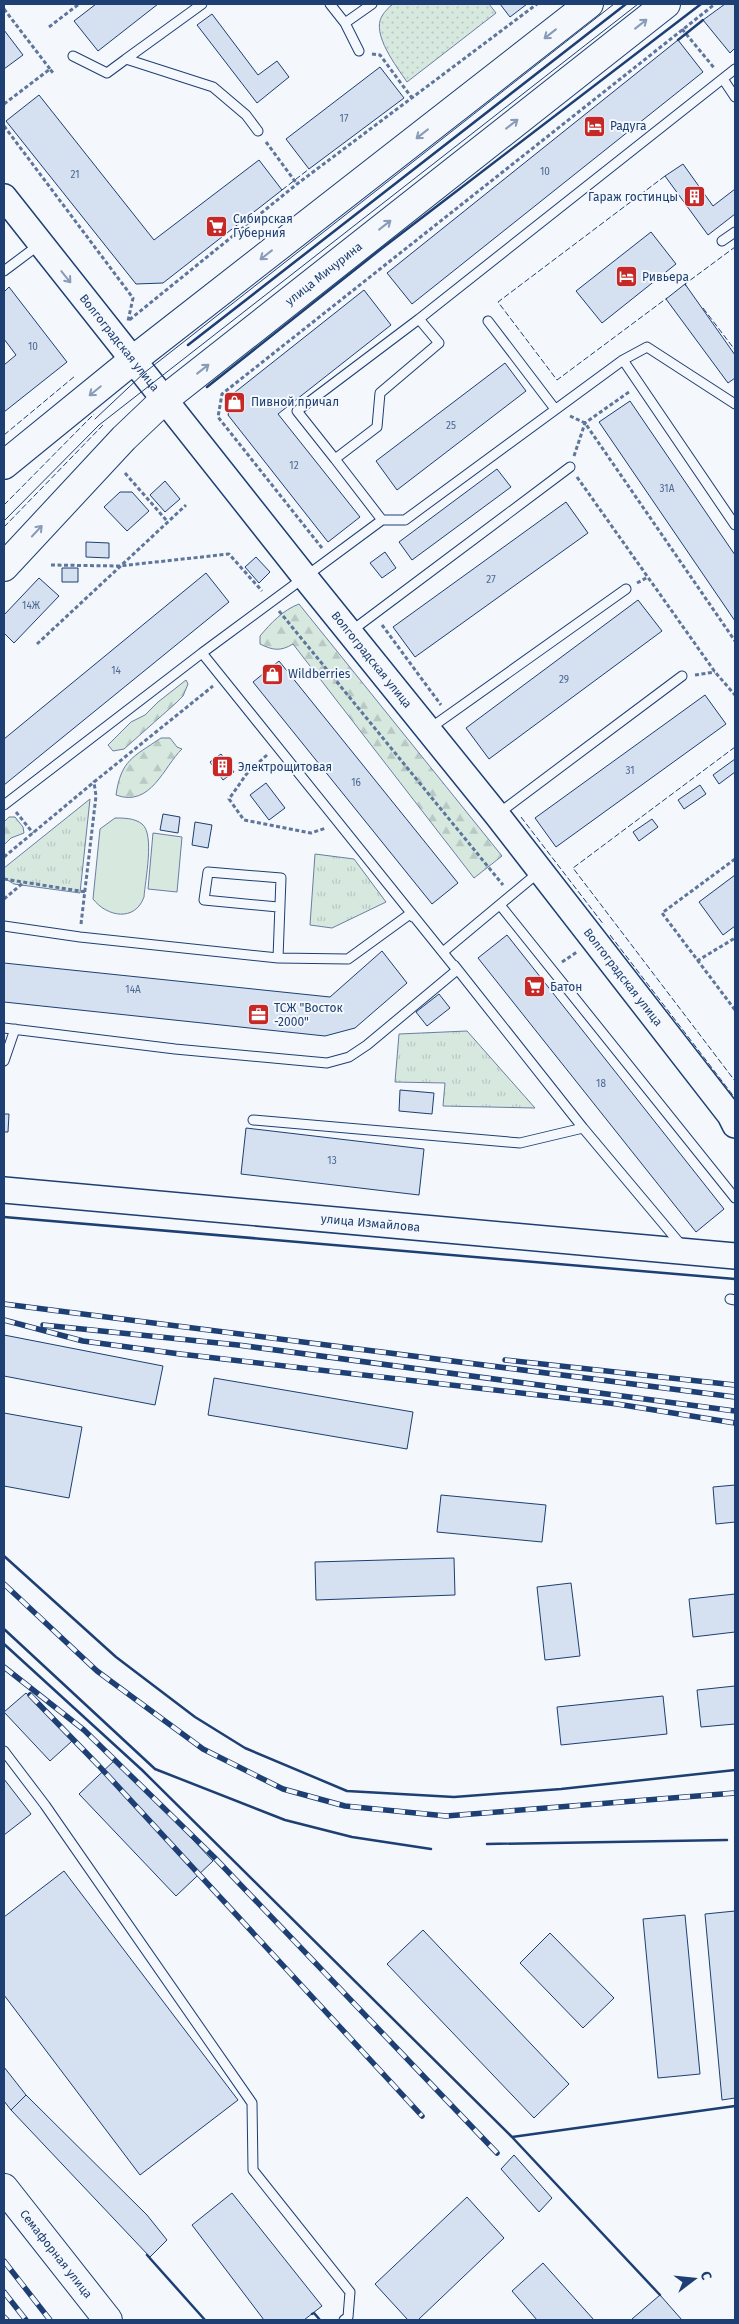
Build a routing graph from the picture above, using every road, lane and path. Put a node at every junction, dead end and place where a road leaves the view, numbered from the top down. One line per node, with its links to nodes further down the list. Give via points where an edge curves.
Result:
1 (80, 4): 11 (path)
2 (202, 4): 15 (lane)
3 (330, 4): 10 (lane)
4 (372, 4): 10 (lane)
5 (536, 4): 21 (path)
6 (588, 4): 33 (main road, one-way to 33)
7 (666, 4): 36 (main road, улица Мичурина, one-way to 7)
8 (714, 4): 12 (path)
9 (4, 10): 16 (path)
10 (346, 23): 13 (lane)
11 (49, 27)
12 (682, 29): 19 (path); 48 (path, via 222,394 218,417)
13 (359, 51): 21 (path, via 380,55)
14 (73, 56): 15 (lane, via 107,73)
15 (126, 60): 24 (lane, via 213,87 246,115)
16 (50, 69): 18 (path); 22 (path)
17 (735, 70): 19 (lane)
18 (53, 73)
19 (723, 79): 20 (lane); 31 (lane)
20 (735, 97)
21 (412, 98): 25 (path)
22 (4, 104)
23 (4, 126): 25 (path, via 133,298 128,321)
24 (260, 134): 25 (path)
25 (297, 184)
26 (4, 197): 29 (street, Волгоградская улица)
27 (735, 232): 28 (lane)
28 (722, 241)
29 (40, 244): 30 (lane); 33 (street, Волгоградская улица, one-way to 33)
30 (4, 271)
31 (419, 318): 40 (lane, via 439,343 380,393 377,427); 40 (lane, via 297,410)
32 (488, 321): 38 (lane)
33 (132, 360): 36 (street, Волгоградская улица); 41 (main road, one-way to 41)
34 (623, 360): 35 (lane); 37 (lane, via 647,347); 38 (lane)
35 (639, 385): 39 (path); 47 (lane)
36 (165, 399): 51 (main road, улица Мичурина, one-way to 36, via 124,438); 52 (street, Волгоградская улица)
37 (735, 404)
38 (555, 409): 45 (lane, via 405,520)
39 (585, 422): 42 (path); 56 (path)
40 (335, 459): 45 (lane)
41 (4, 465)
42 (570, 467): 55 (lane); 59 (path)
43 (126, 473): 46 (path)
44 (186, 505): 46 (path)
45 (382, 520): 48 (lane)
46 (167, 521): 50 (path)
47 (735, 525)
48 (329, 557): 52 (lane)
49 (51, 565): 50 (path)
50 (119, 566): 54 (path, via 229,554); 57 (path)
51 (4, 567)
52 (304, 576): 54 (lane); 55 (street, Волгоградская улица)
53 (626, 589): 63 (lane)
54 (271, 601): 58 (lane); 76 (path)
55 (350, 632): 63 (street, Волгоградская улица)
56 (735, 641)
57 (37, 644)
58 (202, 653): 61 (lane); 66 (lane)
59 (715, 672): 60 (path); 62 (path)
60 (682, 676): 67 (lane)
61 (222, 679): 64 (lane); 65 (path)
62 (735, 695)
63 (429, 729): 67 (street, Волгоградская улица)
64 (276, 747): 68 (lane); 68 (path, via 248,772 229,799 244,820 311,833)
65 (94, 782): 69 (path); 75 (path, via 96,796)
66 (6, 804): 69 (path)
67 (497, 815): 72 (street, Волгоградская улица)
68 (338, 823): 80 (lane)
69 (33, 833): 70 (path)
70 (4, 857)
71 (735, 859): 86 (path, via 662,914)
72 (540, 870): 76 (lane); 93 (street, Волгоградская улица)
73 (4, 879): 74 (path)
74 (23, 882): 75 (path); 77 (path)
75 (86, 892): 82 (path)
76 (511, 895): 78 (lane)
77 (4, 899)
78 (500, 905): 84 (lane); 96 (lane)
79 (278, 907): 79 (lane, via 281,878 208,872 204,900); 85 (lane)
80 (410, 914): 84 (lane); 85 (lane, via 348,959)
81 (4, 926): 82 (lane)
82 (80, 937): 85 (lane)
83 (735, 938): 86 (path)
84 (443, 952): 87 (lane)
85 (278, 958)
86 (697, 961): 88 (path)
87 (457, 970): 90 (lane, via 367,1045 349,1057 327,1063 174,1049); 94 (lane)
88 (735, 1010)
89 (4, 1028): 90 (lane)
90 (15, 1029): 91 (lane)
91 (4, 1060)
92 (253, 1120): 94 (lane, via 520,1143)
93 (735, 1125)
94 (583, 1128): 97 (lane)
95 (4, 1190): 97 (street, улица Измайлова)
96 (735, 1198)
97 (686, 1252): 98 (street, улица Измайлова)
98 (735, 1256)
99 (4, 1751): 102 (lane, via 252,2103 252,2170 350,2292 348,2317)
100 (4, 2188): 101 (main road, Семафорная улица)
101 (108, 2320)
102 (344, 2320)

